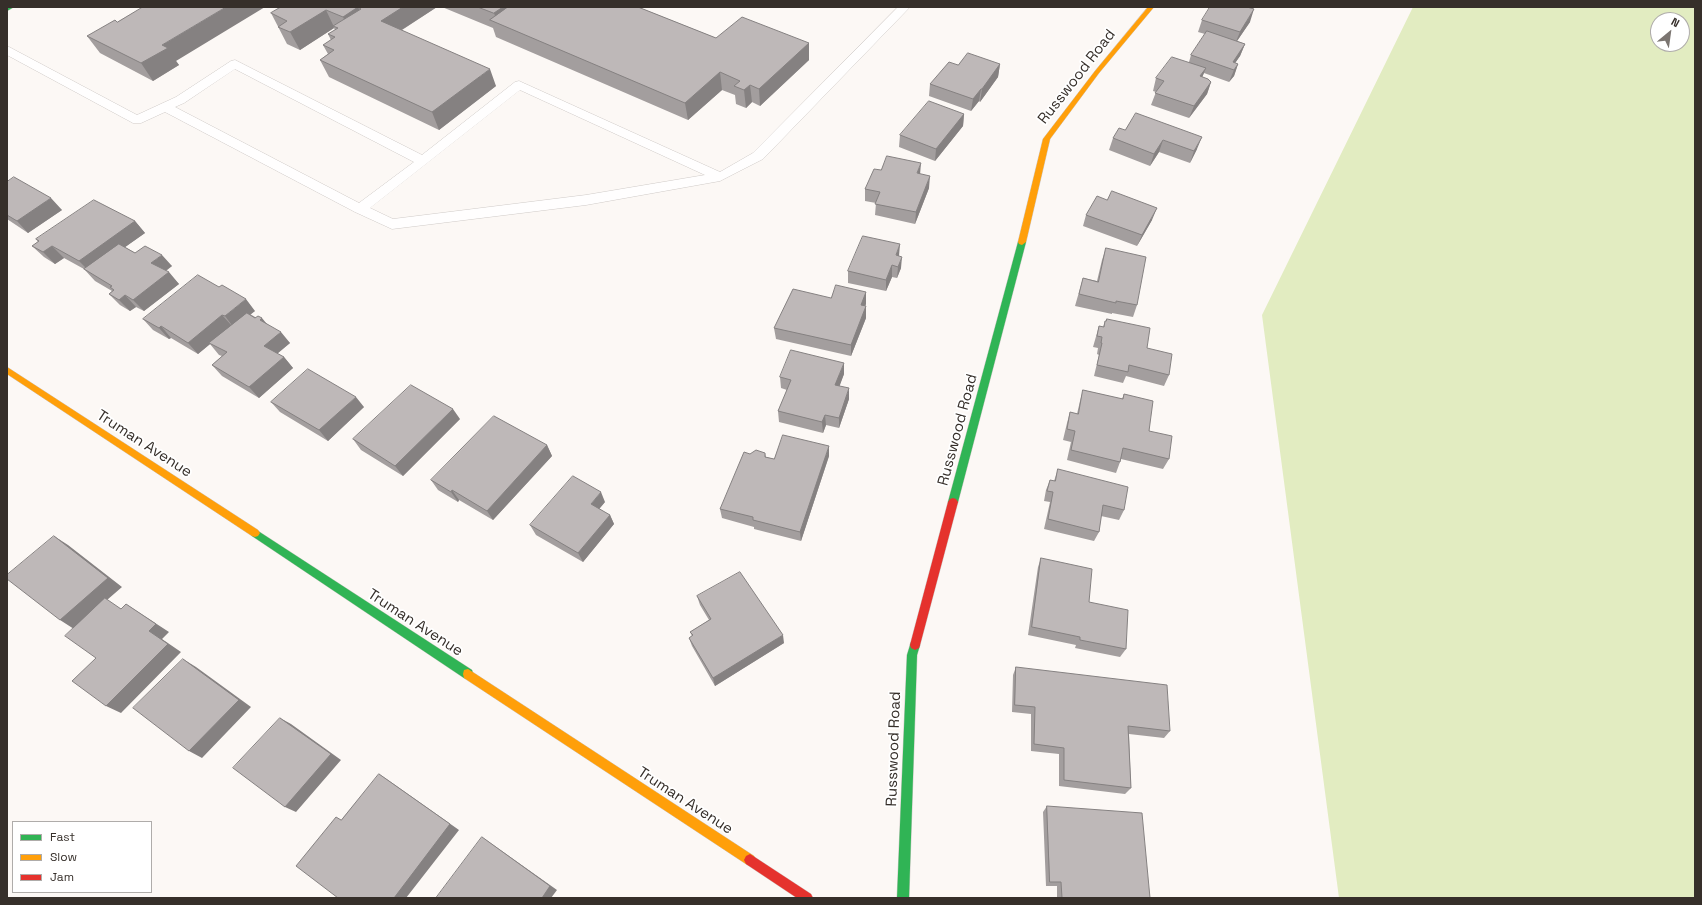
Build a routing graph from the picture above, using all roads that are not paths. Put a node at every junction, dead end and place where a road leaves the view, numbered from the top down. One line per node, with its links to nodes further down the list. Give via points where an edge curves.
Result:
1 (11, 7): 4 (street)
2 (904, 7): 8 (lane, via 758,156)
3 (1151, 7): 12 (street, Russwood Road, via 1097,72 1047,139 1014,275 912,655)
4 (7, 9)
5 (7, 50): 6 (lane, via 137,120)
6 (164, 107): 7 (lane, via 180,100 235,64); 9 (lane)
7 (423, 161): 8 (lane, via 519,85); 9 (lane)
8 (720, 177): 9 (lane, via 586,200 392,224)
9 (360, 209)
10 (7, 370): 11 (street, Truman Avenue)
11 (807, 898)
12 (903, 898)

